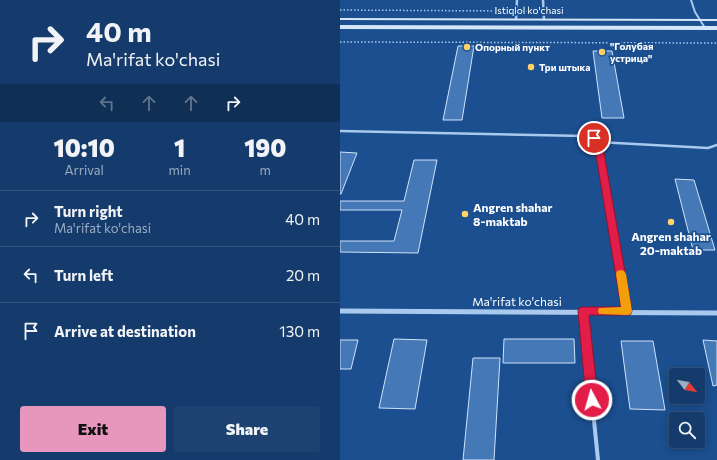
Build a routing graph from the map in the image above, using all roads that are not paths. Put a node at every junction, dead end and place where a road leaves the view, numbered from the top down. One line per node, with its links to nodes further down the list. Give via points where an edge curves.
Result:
1 (517, 0): 6 (street)
2 (543, 0): 7 (street)
3 (691, 0): 8 (lane)
4 (340, 19): 5 (main road, Istiqlol ko'chasi)
5 (467, 19): 6 (main road, Istiqlol ko'chasi); 11 (main road)
6 (516, 19): 7 (main road, Istiqlol ko'chasi)
7 (544, 19): 8 (main road, Istiqlol ko'chasi)
8 (700, 20): 9 (main road, Istiqlol ko'chasi); 12 (lane)
9 (717, 20)
10 (340, 27): 11 (main road, Istiqlol ko'chasi)
11 (465, 27): 12 (main road, Istiqlol ko'chasi)
12 (705, 28): 13 (main road, Istiqlol ko'chasi)
13 (717, 28)
14 (340, 131): 15 (lane, via 584,136 594,138)
15 (598, 142): 16 (lane, via 708,148); 19 (lane)
16 (717, 145)
17 (340, 311): 18 (street, Ma'rifat ko'chasi)
18 (583, 311): 19 (street, Ma'rifat ko'chasi); 21 (lane)
19 (627, 311): 20 (street, Ma'rifat ko'chasi)
20 (717, 313)
21 (598, 460)

